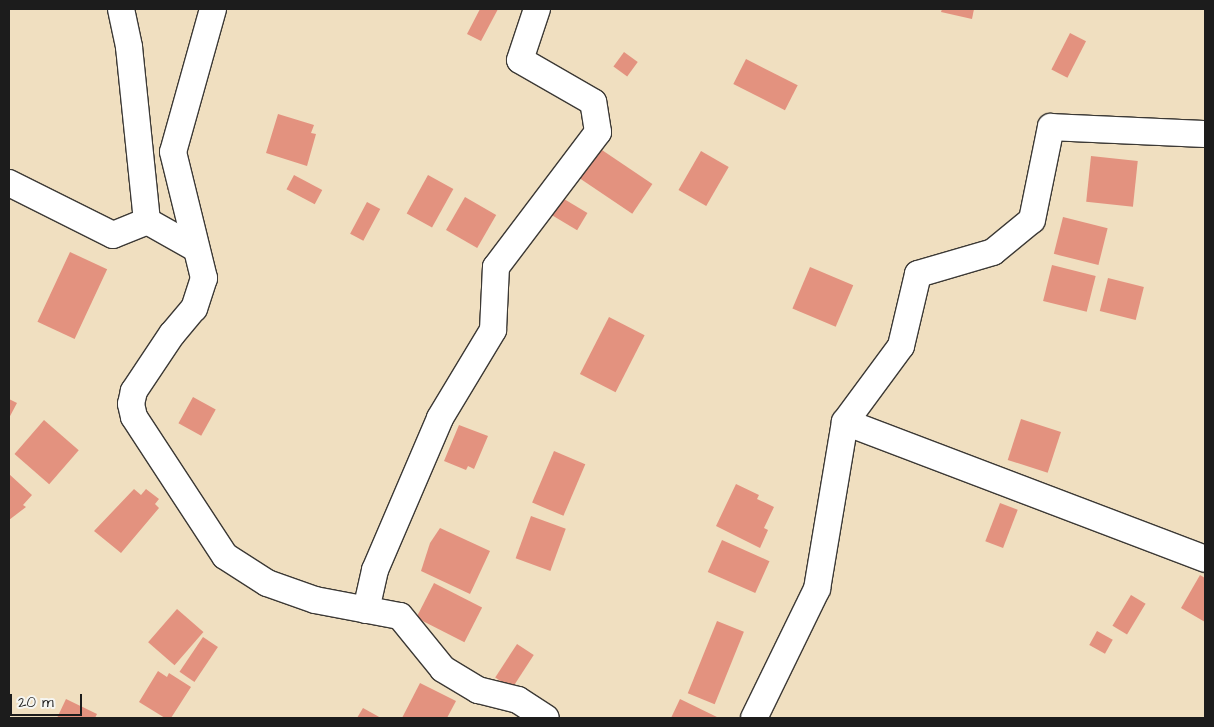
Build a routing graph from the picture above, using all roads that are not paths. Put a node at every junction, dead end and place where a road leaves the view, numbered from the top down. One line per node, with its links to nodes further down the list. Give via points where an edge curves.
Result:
1 (121, 9): 6 (street, via 129,46)
2 (213, 9): 7 (street, via 173,152)
3 (537, 9): 10 (street, via 520,60 593,102 598,132 496,268 493,330 440,418 375,570)
4 (1205, 134): 8 (street, via 1051,127 1032,220 992,252 918,274 901,346)
5 (9, 183): 6 (street, via 113,235)
6 (147, 221): 7 (street)
7 (195, 248): 10 (street, via 204,278 194,308 172,334 134,391 131,404 134,416 226,556 267,583 315,600)
8 (844, 422): 9 (street); 12 (street, via 817,589)
9 (1205, 559)
10 (366, 610): 11 (street, via 400,616 443,669 478,690 518,700)
11 (546, 718)
12 (754, 718)

